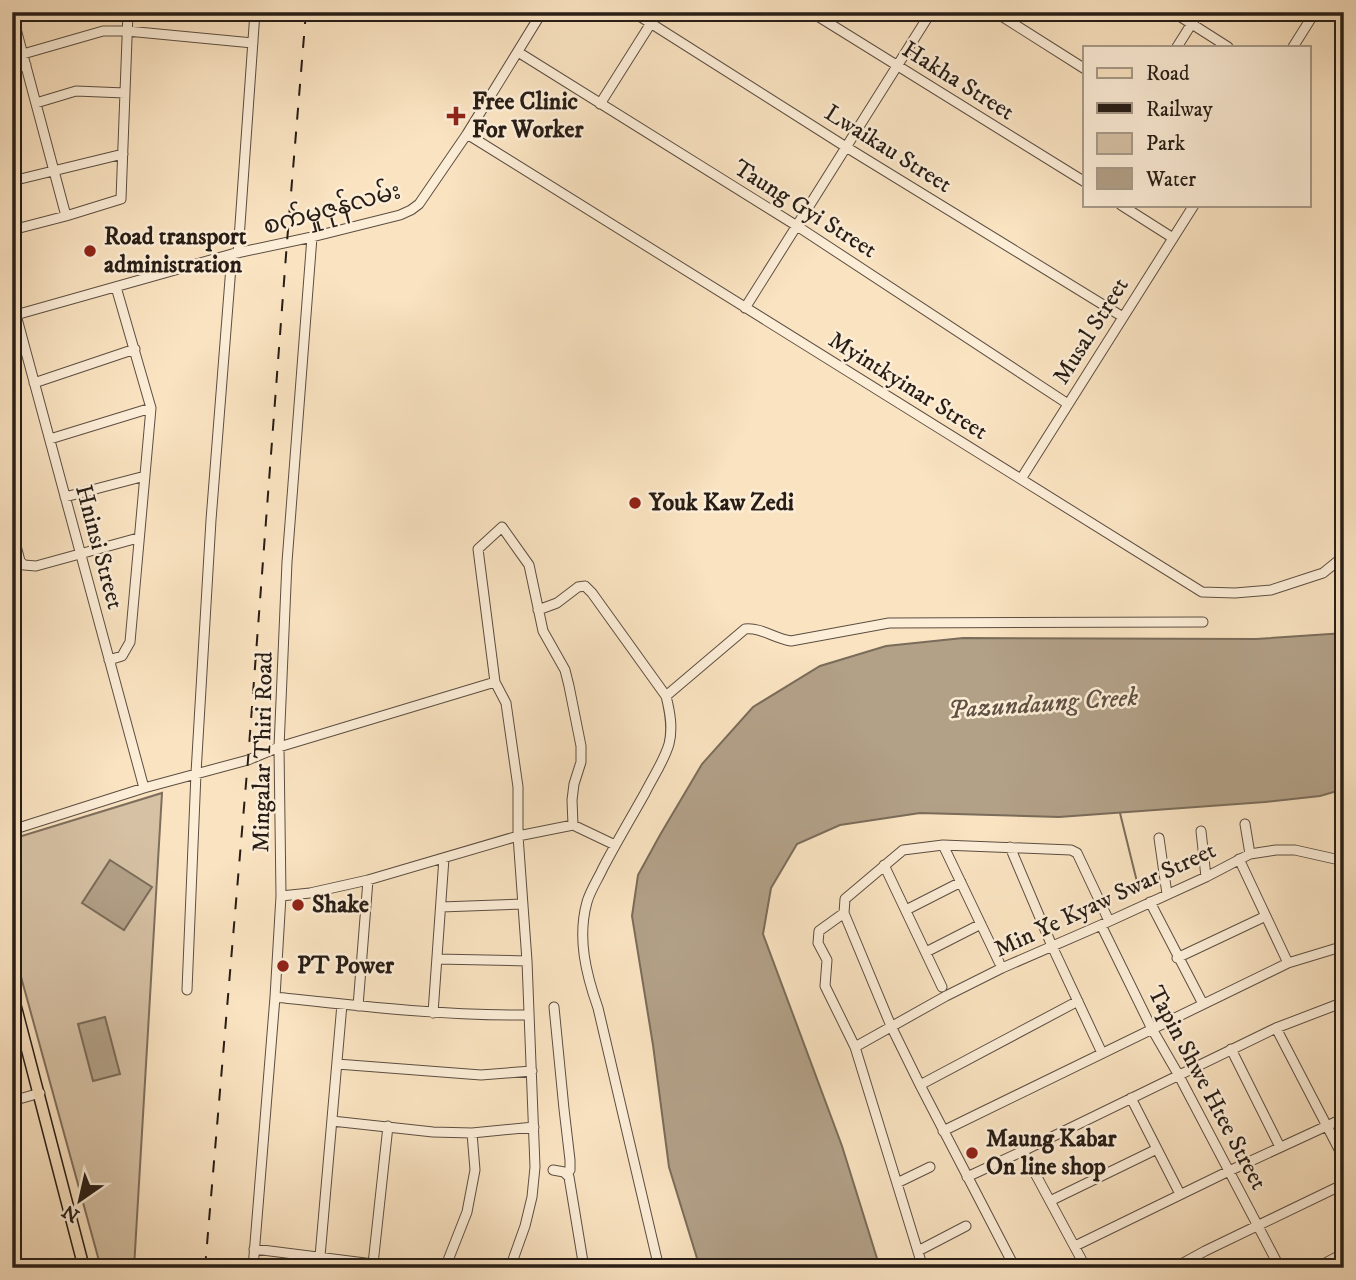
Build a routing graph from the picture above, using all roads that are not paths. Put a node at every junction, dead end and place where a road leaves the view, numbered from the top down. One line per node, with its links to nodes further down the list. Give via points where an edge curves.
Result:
1 (128, 12): 15 (street)
2 (255, 12): 16 (street, စက်မှုဇုန်လမ်း)
3 (542, 12): 20 (street, စက်မှုဇုန်လမ်း)
4 (633, 12): 13 (street, Lwaikau Street)
5 (658, 12): 13 (street)
6 (811, 12): 23 (street, Hakha Street)
7 (931, 12): 23 (street)
8 (995, 12): 24 (street)
9 (1173, 12): 14 (street)
10 (1199, 12): 14 (street)
11 (1315, 12): 19 (street)
12 (12, 14): 21 (street)
13 (651, 23): 28 (street); 30 (street, Lwaikau Street)
14 (1191, 24): 17 (street); 18 (street)
15 (127, 31): 16 (street); 21 (street, via 103,31); 26 (street)
16 (253, 43): 42 (street, စက်မှုဇုန်လမ်း)
17 (1178, 46)
18 (1226, 46)
19 (1294, 46)
20 (518, 52): 28 (street, Taung Gyi Street); 29 (street, စက်မှုဇုန်လမ်း)
21 (23, 54): 22 (street)
22 (26, 65): 25 (street); 27 (street)
23 (897, 66): 30 (street); 34 (street, Hakha Street)
24 (1083, 68)
25 (12, 69)
26 (125, 93): 27 (street, via 76,91); 31 (street)
27 (36, 103): 32 (street)
28 (600, 104): 38 (street, Taung Gyi Street)
29 (467, 134): 40 (street, စက်မှုဇုန်လမ်း, via 411,210); 44 (street, Myintkyinar Street)
30 (846, 147): 38 (street); 46 (street, Lwaikau Street)
31 (123, 154): 32 (street); 37 (street, via 121,199)
32 (54, 171): 33 (street); 37 (street)
33 (12, 181)
34 (1083, 181)
35 (1123, 206): 41 (street)
36 (1193, 206): 41 (street, Musal Street)
37 (66, 216): 39 (street)
38 (797, 226): 44 (street); 49 (street, Taung Gyi Street)
39 (12, 230)
40 (312, 237): 42 (street, စက်မှုဇုန်လမ်း); 64 (street, Mingalar Thiri Road, via 287,562)
41 (1173, 237): 46 (street, Musal Street)
42 (235, 254): 43 (street, စက်မှုဇုန်လမ်း); 65 (street, via 211,520)
43 (116, 287): 45 (street, စက်မှုဇုန်လမ်း); 47 (street)
44 (745, 308): 53 (street, Myintkyinar Street)
45 (14, 315): 48 (street, Hninsi Street)
46 (1123, 317): 49 (street, Musal Street)
47 (135, 349): 48 (street); 50 (street)
48 (34, 383): 51 (street, Hninsi Street)
49 (1068, 404): 53 (street, Musal Street)
50 (151, 408): 51 (street); 52 (street)
51 (50, 439): 54 (street, Hninsi Street)
52 (145, 476): 54 (street); 56 (street)
53 (1021, 479): 58 (street, Myintkyinar Street, via 1202,592 1271,590 1323,573)
54 (65, 497): 57 (street, Hninsi Street)
55 (12, 531): 57 (street, via 24,565)
56 (138, 538): 57 (street); 61 (street, via 130,642 122,656)
57 (80, 554): 61 (street, Hninsi Street)
58 (1344, 556)
59 (538, 610): 62 (street, via 529,565 502,527 478,549); 63 (street, via 585,586); 68 (street, via 542,631 565,670 581,746 582,762 572,800)
60 (1203, 622): 63 (street, via 889,623 791,641 745,629)
61 (109, 660): 66 (street, Hninsi Street)
62 (495, 682): 64 (street); 71 (street, via 506,703 518,787)
63 (666, 696): 73 (street, via 669,745)
64 (279, 747): 65 (street); 85 (street, Mingalar Thiri Road)
65 (196, 773): 66 (street); 103 (street)
66 (144, 788): 69 (street)
67 (1245, 824): 76 (street)
68 (573, 825): 71 (street); 73 (street)
69 (12, 830)
70 (1200, 831): 81 (street)
71 (518, 836): 77 (street); 87 (street)
72 (1159, 838): 84 (street)
73 (615, 845): 161 (street, via 587,899 584,958)
74 (943, 845): 75 (street); 80 (street, via 903,850); 83 (street)
75 (1010, 847): 92 (street, Tapin Shwe Htee Street, via 1077,853); 94 (street)
76 (1250, 854): 78 (street, Min Ye Kyaw Swar Street); 79 (street, Min Ye Kyaw Swar Street, via 1295,850)
77 (444, 859): 82 (street); 88 (street)
78 (1239, 859): 81 (street, Min Ye Kyaw Swar Street); 91 (street)
79 (1344, 861)
80 (884, 865): 89 (street); 90 (street, via 845,899)
81 (1206, 877): 84 (street, Min Ye Kyaw Swar Street)
82 (368, 880): 85 (street); 110 (street)
83 (961, 882): 89 (street); 93 (street)
84 (1167, 894): 86 (street, Min Ye Kyaw Swar Street)
85 (281, 896): 105 (street, Mingalar Thiri Road)
86 (1150, 902): 92 (street, Min Ye Kyaw Swar Street); 97 (street)
87 (523, 904): 88 (street); 99 (street)
88 (441, 907): 98 (street)
89 (906, 910): 96 (street)
90 (844, 913): 114 (street); 117 (street, via 820,929 818,943 827,960 825,986)
91 (1266, 916): 97 (street); 101 (street)
92 (1105, 923): 94 (street, Min Ye Kyaw Swar Street); 116 (street, Tapin Shwe Htee Street)
93 (981, 924): 96 (street); 100 (street)
94 (1052, 946): 106 (street); 114 (street, Min Ye Kyaw Swar Street)
95 (1344, 946): 101 (street)
96 (926, 952): 102 (street)
97 (1177, 958): 109 (street)
98 (437, 959): 99 (street); 112 (street)
99 (527, 961): 113 (street)
100 (999, 962)
101 (1289, 963): 109 (street)
102 (942, 987)
103 (187, 990)
104 (12, 992): 124 (main road)
105 (275, 997): 108 (street); 150 (street, Mingalar Thiri Road)
106 (1078, 1001): 119 (street); 123 (street)
107 (1344, 1003): 115 (street)
108 (342, 1004): 110 (street); 120 (street)
109 (1203, 1004): 116 (street)
110 (358, 1006): 112 (street)
111 (554, 1007): 141 (street, via 570,1160)
112 (433, 1013): 113 (street)
113 (529, 1016): 121 (street)
114 (891, 1026): 117 (street, Min Ye Kyaw Swar Street); 123 (street)
115 (1276, 1028): 118 (street); 130 (street)
116 (1152, 1029): 119 (street); 122 (street, Tapin Shwe Htee Street)
117 (856, 1047): 143 (street)
118 (1231, 1049): 122 (street); 134 (street)
119 (1102, 1053): 132 (street)
120 (337, 1064): 121 (street, via 481,1075); 128 (street)
121 (531, 1071): 131 (street)
122 (1178, 1074): 125 (street); 140 (street, Tapin Shwe Htee Street)
123 (920, 1085): 132 (street)
124 (40, 1093): 126 (street); 155 (main road)
125 (1131, 1098): 135 (street); 136 (street)
126 (12, 1101)
127 (1344, 1118): 130 (street)
128 (332, 1121): 129 (street); 153 (street)
129 (388, 1126): 133 (street); 154 (street)
130 (1327, 1126): 134 (street); 137 (street)
131 (534, 1127): 133 (street); 159 (street, via 532,1197)
132 (943, 1131): 142 (street)
133 (472, 1133): 158 (street, via 475,1170 467,1212)
134 (1280, 1147): 140 (street)
135 (1157, 1149): 145 (street); 146 (street)
136 (1023, 1151): 142 (street); 146 (street)
137 (1344, 1159)
138 (930, 1167): 143 (street)
139 (553, 1170): 141 (street)
140 (1229, 1171): 145 (street); 147 (street, Tapin Shwe Htee Street)
141 (567, 1174): 160 (street)
142 (967, 1177): 163 (street)
143 (897, 1184): 151 (street)
144 (1344, 1184): 147 (street)
145 (1180, 1194): 149 (street)
146 (1050, 1201): 149 (street)
147 (1258, 1225): 165 (street); 166 (street, Tapin Shwe Htee Street)
148 (966, 1226): 151 (street)
149 (1075, 1246): 164 (street)
150 (254, 1250): 153 (street); 156 (street, Mingalar Thiri Road)
151 (918, 1251): 162 (street)
152 (1344, 1253): 167 (street)
153 (320, 1263): 154 (street)
154 (373, 1264): 157 (street)
155 (84, 1268)
156 (253, 1268)
157 (390, 1268)
158 (445, 1268)
159 (510, 1268)
160 (584, 1268)
161 (659, 1268)
162 (923, 1268)
163 (1015, 1268)
164 (1086, 1268)
165 (1174, 1268)
166 (1280, 1268)
167 (1315, 1268)

